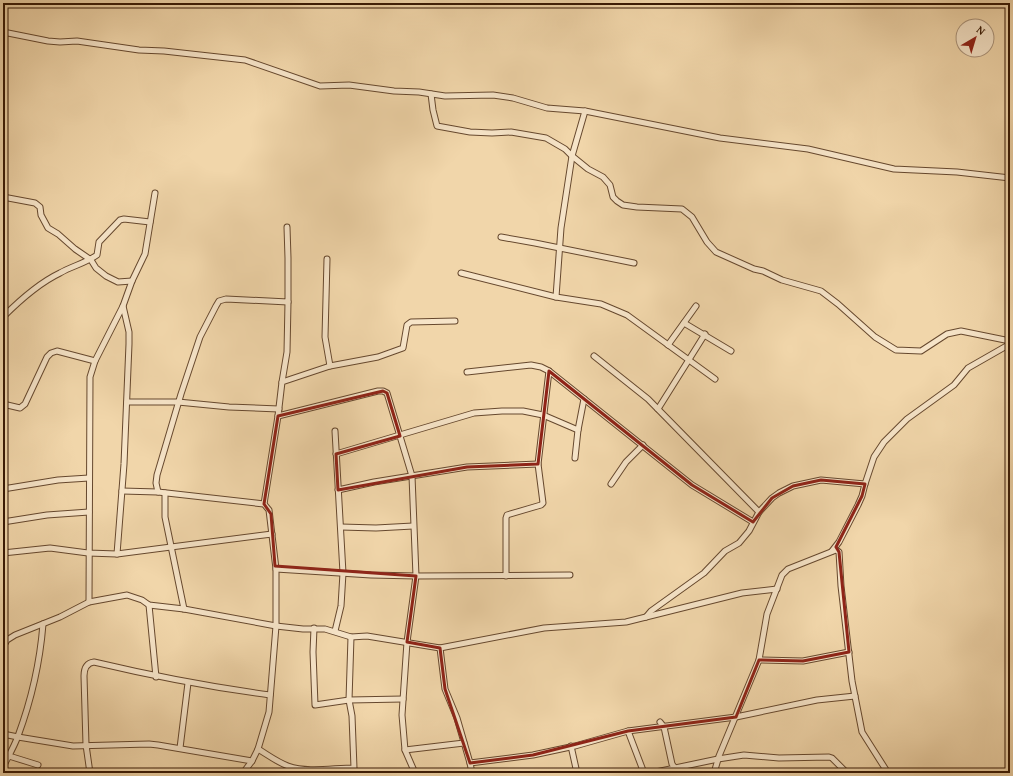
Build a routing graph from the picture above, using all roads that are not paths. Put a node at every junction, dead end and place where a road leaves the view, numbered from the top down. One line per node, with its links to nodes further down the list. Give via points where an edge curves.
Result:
1 (3, 32): 2 (street, via 48,41 78,41 245,60 320,86 349,85)
2 (431, 94): 3 (street, via 493,95 546,108); 4 (street, via 436,125 439,127 477,133 511,132 546,138)
3 (585, 111): 4 (street); 5 (street, via 720,138 808,149 894,169)
4 (572, 156): 11 (street); 25 (street, via 606,180 614,197 623,205 682,209 692,217 716,252 782,280 821,291 875,337 896,350 921,351 947,334 962,331)
5 (1010, 178)
6 (155, 193): 8 (street)
7 (3, 197): 13 (street, via 35,203 40,207 48,228)
8 (150, 222): 13 (street, via 120,220 99,242 97,255); 16 (street, via 145,254)
9 (287, 227): 18 (street)
10 (501, 237): 11 (street)
11 (559, 249): 14 (street); 17 (street)
12 (327, 259): 32 (street, via 325,337)
13 (91, 260): 16 (street, via 96,268 114,282); 21 (street, via 45,281)
14 (634, 263)
15 (461, 273): 17 (street)
16 (132, 281): 19 (street)
17 (556, 297): 27 (street, via 613,308)
18 (288, 302): 36 (street, via 287,352); 39 (street, via 226,299 220,301 200,337)
19 (123, 306): 31 (street); 38 (street, via 129,332)
20 (696, 306): 23 (street)
21 (3, 316)
22 (456, 321): 32 (street, via 411,322 407,325 403,348 378,357)
23 (684, 323): 24 (street); 27 (street)
24 (705, 334): 28 (street); 30 (street)
25 (1010, 341)
26 (1010, 344): 55 (street, via 968,368 954,385 907,419 874,457)
27 (668, 346): 30 (street)
28 (731, 351)
29 (594, 356): 42 (street)
30 (688, 360): 35 (street); 42 (street)
31 (94, 361): 40 (street, via 56,351 51,353 25,404 20,408); 53 (street, via 90,377)
32 (330, 366): 36 (street)
33 (549, 370): 34 (street, via 531,365); 37 (street); 43 (street)
34 (467, 372)
35 (715, 379)
36 (282, 382): 41 (street)
37 (584, 399): 45 (street); 48 (street)
38 (126, 402): 39 (street); 58 (street)
39 (178, 402): 41 (street); 59 (street, via 157,475)
40 (3, 404)
41 (279, 408): 44 (street)
42 (658, 409): 63 (street)
43 (543, 415): 45 (street); 47 (street, via 523,411 474,413); 51 (street)
44 (278, 416): 47 (street, via 383,391 387,394); 61 (street)
45 (578, 430): 50 (street)
46 (335, 431): 49 (street)
47 (400, 436): 49 (street); 52 (street)
48 (643, 445): 54 (street, via 626,462); 65 (street, via 692,485)
49 (336, 454): 57 (street)
50 (575, 458)
51 (538, 464): 52 (street, via 467,467); 78 (street, via 543,503 510,514 506,518)
52 (412, 476): 57 (street); 66 (street)
53 (89, 478): 56 (street); 62 (street)
54 (611, 484)
55 (865, 484): 63 (street, via 821,480 804,483 779,493); 70 (street, via 858,505)
56 (3, 489)
57 (338, 490): 67 (street)
58 (122, 491): 59 (street); 73 (street)
59 (158, 492): 60 (street)
60 (165, 493): 61 (street); 69 (street, via 165,516)
61 (264, 504): 68 (street, via 270,514)
62 (89, 512): 64 (street); 72 (street)
63 (759, 512): 65 (street)
64 (3, 522)
65 (753, 522): 83 (street, via 739,543 725,551 704,573)
66 (413, 526): 67 (street); 77 (street)
67 (341, 528): 75 (street)
68 (272, 534): 69 (street); 74 (street)
69 (170, 547): 73 (street); 82 (street)
70 (831, 552): 79 (street, via 784,572); 92 (street, via 839,552)
71 (3, 553): 72 (street, via 46,548)
72 (88, 553): 73 (street); 80 (street)
73 (117, 554)
74 (276, 569): 75 (street); 85 (street)
75 (343, 573): 77 (street); 87 (street, via 341,606)
76 (570, 575): 78 (street)
77 (416, 576): 78 (street); 89 (street)
78 (506, 576)
79 (777, 589): 83 (street, via 742,593); 93 (street, via 766,616)
80 (89, 602): 81 (street, via 127,595); 84 (street)
81 (150, 604): 82 (street); 94 (street)
82 (184, 609): 85 (street)
83 (646, 617): 91 (street, via 626,622 544,628)
84 (43, 624): 90 (street, via 15,635); 104 (street, via 40,652)
85 (276, 626): 86 (street); 96 (street)
86 (314, 628): 87 (street); 99 (street, via 314,703 316,706)
87 (335, 631): 88 (street)
88 (351, 636): 89 (street); 99 (street)
89 (407, 642): 91 (street); 98 (street)
90 (3, 646)
91 (440, 648): 105 (street, via 445,689)
92 (849, 652): 93 (street, via 803,661); 97 (street)
93 (759, 660): 100 (street)
94 (156, 677): 95 (street); 106 (street, via 94,662 87,664 84,669)
95 (188, 683): 96 (street); 108 (street)
96 (270, 695): 109 (street, via 269,712)
97 (855, 696): 100 (street, via 817,700); 129 (street, via 864,736)
98 (403, 699): 99 (street); 110 (street)
99 (349, 700): 117 (street)
100 (736, 717): 101 (street); 112 (street)
101 (662, 725): 102 (street); 118 (street, via 672,764)
102 (628, 731): 107 (street); 125 (street)
103 (3, 734): 104 (street)
104 (18, 737): 106 (street, via 73,746); 111 (street)
105 (464, 743): 110 (street); 114 (street)
106 (86, 744): 108 (street, via 149,744); 120 (street)
107 (571, 746): 114 (street, via 533,755); 124 (street)
108 (180, 748): 113 (street)
109 (258, 749): 113 (street); 119 (street, via 289,766)
110 (405, 750): 122 (street)
111 (9, 756): 115 (street); 116 (street)
112 (718, 759): 118 (street); 127 (street); 128 (street, via 744,755 779,758 829,757)
113 (252, 761): 121 (street)
114 (470, 763): 123 (street)
115 (38, 765)
116 (3, 767)
117 (354, 770): 119 (street)
118 (676, 770): 126 (street)
119 (320, 771)
120 (90, 773)
121 (243, 773)
122 (415, 773)
123 (472, 773)
124 (577, 773)
125 (644, 773)
126 (651, 773)
127 (714, 773)
128 (847, 773)
129 (888, 773)

